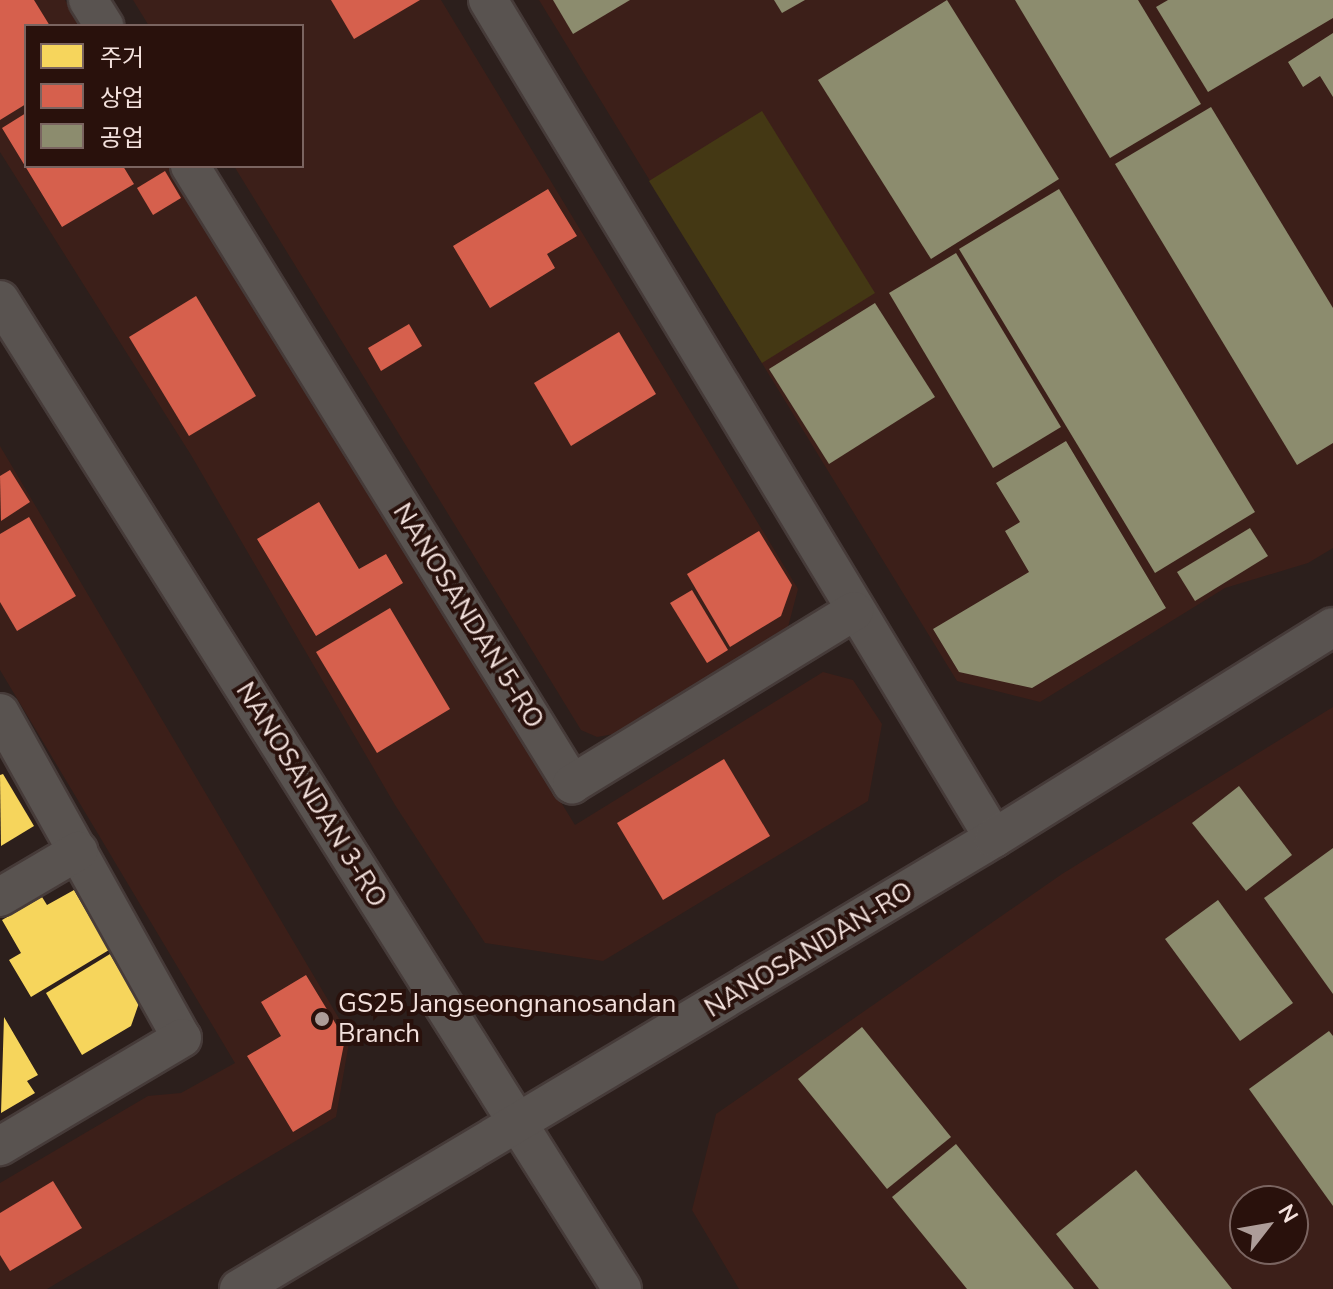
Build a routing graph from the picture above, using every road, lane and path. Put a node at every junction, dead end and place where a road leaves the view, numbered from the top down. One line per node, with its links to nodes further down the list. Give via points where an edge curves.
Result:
1 (88, 0): 3 (street)
2 (488, 0): 6 (street)
3 (103, 24)
4 (191, 168): 6 (street, NANOSANDAN 5-RO, via 572,784)
5 (0, 300): 12 (street, NANOSANDAN 3-RO)
6 (854, 611): 9 (street)
7 (1333, 627): 9 (street, NANOSANDAN-RO)
8 (0, 713): 10 (street)
9 (994, 838): 12 (street, NANOSANDAN-RO)
10 (78, 851): 11 (street); 13 (street, via 182,1038)
11 (0, 897)
12 (518, 1125): 14 (street, NANOSANDAN-RO); 15 (street, NANOSANDAN 3-RO)
13 (0, 1146)
14 (239, 1289)
15 (622, 1289)

